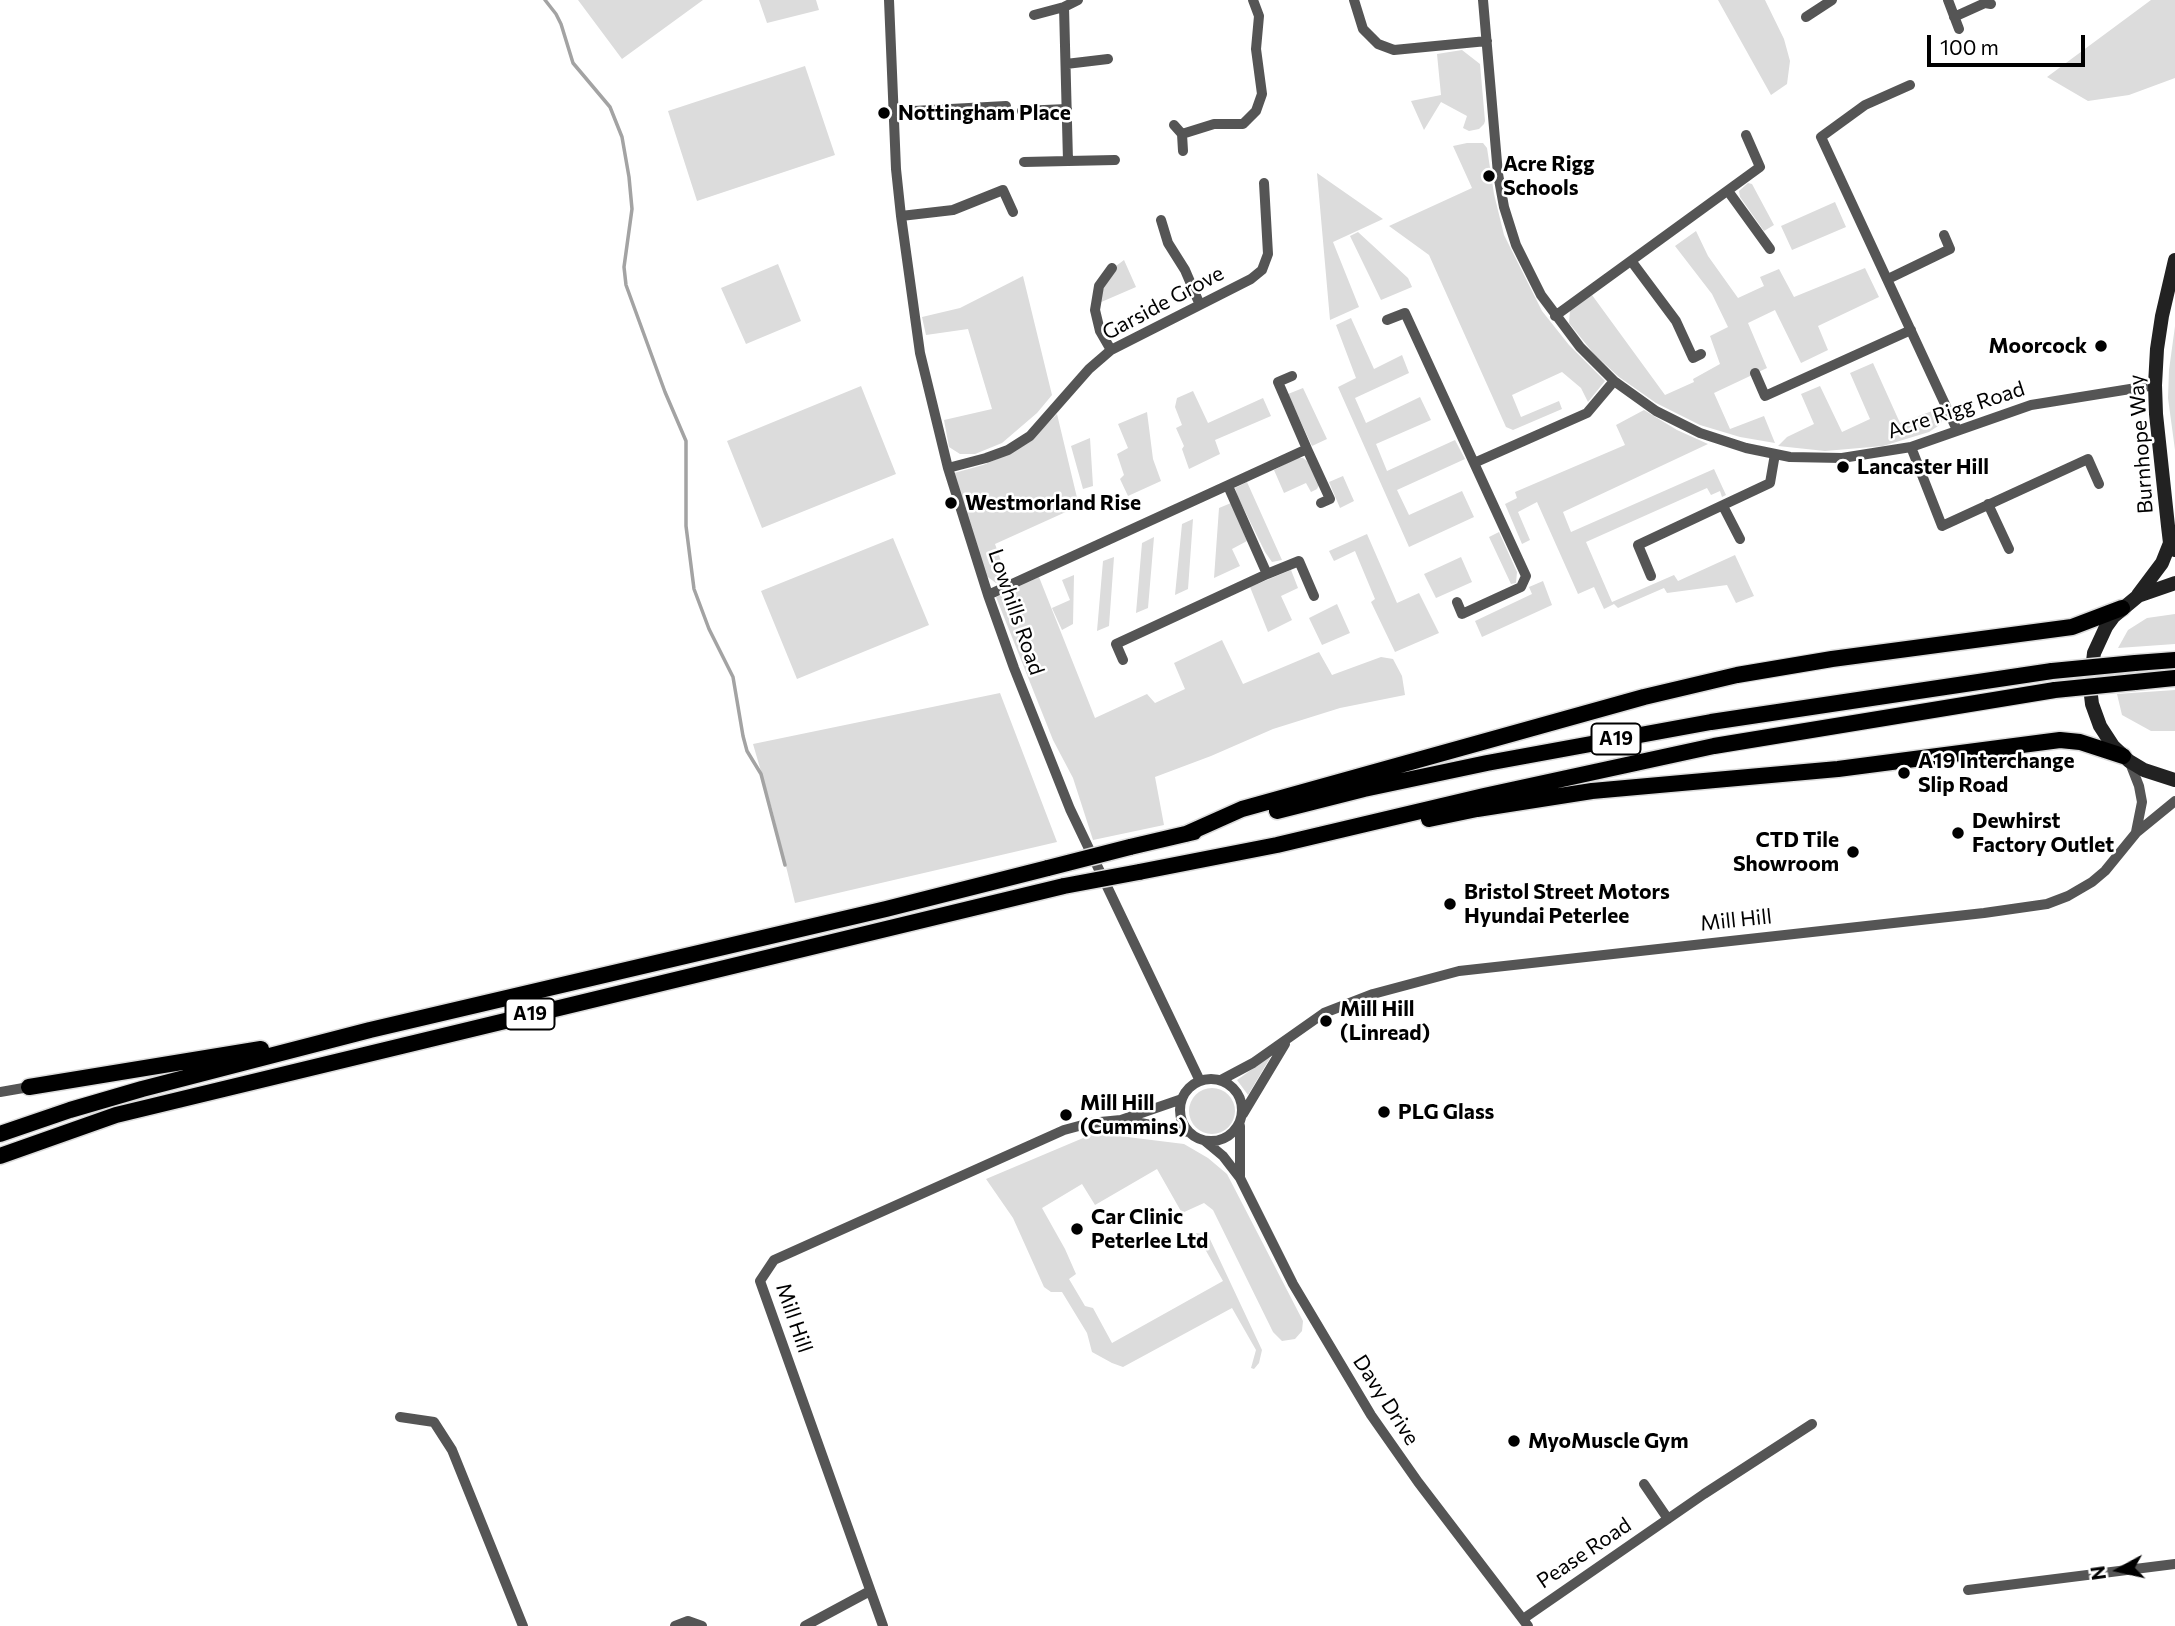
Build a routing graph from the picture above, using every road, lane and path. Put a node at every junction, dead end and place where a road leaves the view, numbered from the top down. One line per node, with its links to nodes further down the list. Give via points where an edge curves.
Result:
1 (889, 0): 21 (street, Lowhills Road)
2 (1078, 0): 9 (street)
3 (1253, 0): 23 (street, via 1259,16 1256,49 1262,94 1256,111 1243,124 1214,124)
4 (1354, 0): 14 (street, via 1363,29 1378,44 1394,50)
5 (1483, 0): 14 (street, Acre Rigg Road)
6 (1832, 0): 11 (street)
7 (1948, 0): 12 (street)
8 (1991, 4): 12 (street)
9 (1065, 7): 10 (street); 16 (street)
10 (1034, 15)
11 (1806, 17)
12 (1954, 17): 13 (street)
13 (1959, 29)
14 (1487, 41): 41 (street, Acre Rigg Road, via 1504,207 1516,246)
15 (1108, 59): 16 (street)
16 (1066, 64): 19 (street)
17 (1910, 85): 39 (street, via 1865,105 1821,136)
18 (1006, 106): 21 (street)
19 (1067, 109): 20 (street); 27 (street)
20 (1022, 111)
21 (895, 112): 32 (street, Lowhills Road)
22 (1174, 125): 23 (street)
23 (1182, 134): 25 (street)
24 (1746, 135): 30 (street, via 1760,167)
25 (1183, 151)
26 (1115, 160): 27 (street)
27 (1068, 161): 28 (street)
28 (1024, 162)
29 (1264, 183): 40 (street, Garside Grove, via 1268,254 1262,270)
30 (1728, 191): 35 (street); 37 (street)
31 (1013, 212): 32 (street, via 1003,190 953,210)
32 (901, 216): 55 (street, Lowhills Road, via 920,353)
33 (1161, 220): 40 (street)
34 (1944, 235): 39 (street, via 1950,249)
35 (1770, 249)
36 (2175, 260): 49 (main road, Burnhope Way, via 2162,316)
37 (1632, 262): 41 (street); 45 (street, via 1676,321 1693,358)
38 (1112, 268): 44 (street, via 1099,286 1094,310)
39 (1888, 279): 43 (street)
40 (1200, 305): 44 (street, Garside Grove)
41 (1555, 316): 48 (street, Acre Rigg Road)
42 (1387, 320): 54 (street, via 1405,313)
43 (1911, 330): 46 (street, via 1765,396); 50 (street)
44 (1111, 350): 55 (street, Garside Grove, via 1030,436 1008,450)
45 (1700, 354)
46 (1755, 373)
47 (1292, 376): 52 (street, via 1278,382)
48 (1615, 381): 53 (street, Acre Rigg Road, via 1654,409 1700,433); 54 (street, via 1587,413)
49 (2155, 385): 50 (street, Acre Rigg Road, via 2048,400); 62 (main road, Burnhope Way)
50 (1957, 430): 51 (street, Acre Rigg Road)
51 (1912, 447): 53 (street, Acre Rigg Road, via 1842,458); 59 (street, via 1942,526)
52 (1307, 449): 57 (street); 58 (street, via 1329,499)
53 (1775, 454): 60 (street, via 1770,483)
54 (1474, 463): 70 (street, via 1526,576 1521,587 1461,614)
55 (947, 468): 67 (street, Lowhills Road)
56 (2099, 484): 59 (street, via 2088,459)
57 (1228, 485): 64 (street); 67 (street)
58 (1321, 503)
59 (1988, 505): 63 (street)
60 (1723, 506): 61 (street); 65 (street, via 1638,545)
61 (1740, 539)
62 (2173, 546): 69 (main road, Burnhope Way)
63 (2009, 549)
64 (1267, 574): 68 (street, via 1299,561); 72 (street, via 1116,644)
65 (1651, 576)
66 (2175, 583): 69 (main road)
67 (988, 595): 84 (street, Lowhills Road, via 1070,809)
68 (1314, 596)
69 (2138, 596): 71 (main road)
70 (1457, 602)
71 (2122, 608): 75 (main road, via 2097,644 2090,687 2100,726); 79 (highway, via 2072,627 1804,664 1644,696 1242,809)
72 (1124, 660)
73 (2175, 660): 79 (highway, A19, bridge, via 2052,671 1711,722 1364,789)
74 (2175, 678): 80 (highway, A19, bridge, via 2055,690 1702,748)
75 (2126, 758): 76 (main road); 78 (street, Mill Hill, via 2142,794); 80 (highway, via 2060,740 1838,769 1592,791 1380,830)
76 (2175, 780)
77 (2175, 800): 78 (street, Mill Hill)
78 (2136, 833): 82 (street, Mill Hill, via 2092,882 2047,904 1459,971 1373,994 1324,1013)
79 (1186, 834): 81 (highway, A19, bridge)
80 (1324, 834): 93 (highway, A19, bridge, via 1064,886 116,1115)
81 (370, 1030): 85 (highway); 91 (highway, A19, via 142,1089)
82 (1287, 1041): 83 (street, Mill Hill); 89 (street, Mill Hill)
83 (1221, 1080): 84 (street); 89 (street, via 1238,1093)
84 (1200, 1081): 87 (street)
85 (29, 1087): 86 (street)
86 (0, 1092)
87 (1182, 1100): 88 (street, Mill Hill); 90 (street, via 1180,1115)
88 (1121, 1119): 90 (street, Mill Hill); 101 (street, Mill Hill, via 1064,1130 774,1260 760,1281)
89 (1241, 1120): 92 (street, via 1224,1139); 94 (street, Davy Drive)
90 (1189, 1132): 92 (street)
91 (0, 1134)
92 (1205, 1141): 94 (street, Davy Drive)
93 (0, 1156)
94 (1240, 1178): 102 (street, Davy Drive, via 1293,1284 1371,1415)
95 (400, 1417): 103 (street, via 434,1422 452,1450)
96 (1812, 1424): 98 (street, Pease Road)
97 (1644, 1484): 98 (street)
98 (1668, 1519): 102 (street, Pease Road)
99 (2175, 1564): 100 (street)
100 (1968, 1590)
101 (870, 1591): 106 (street); 107 (street, Mill Hill)
102 (1525, 1622)
103 (523, 1626)
104 (674, 1626): 105 (street, via 688,1621)
105 (702, 1626)
106 (805, 1626)
107 (883, 1626)

